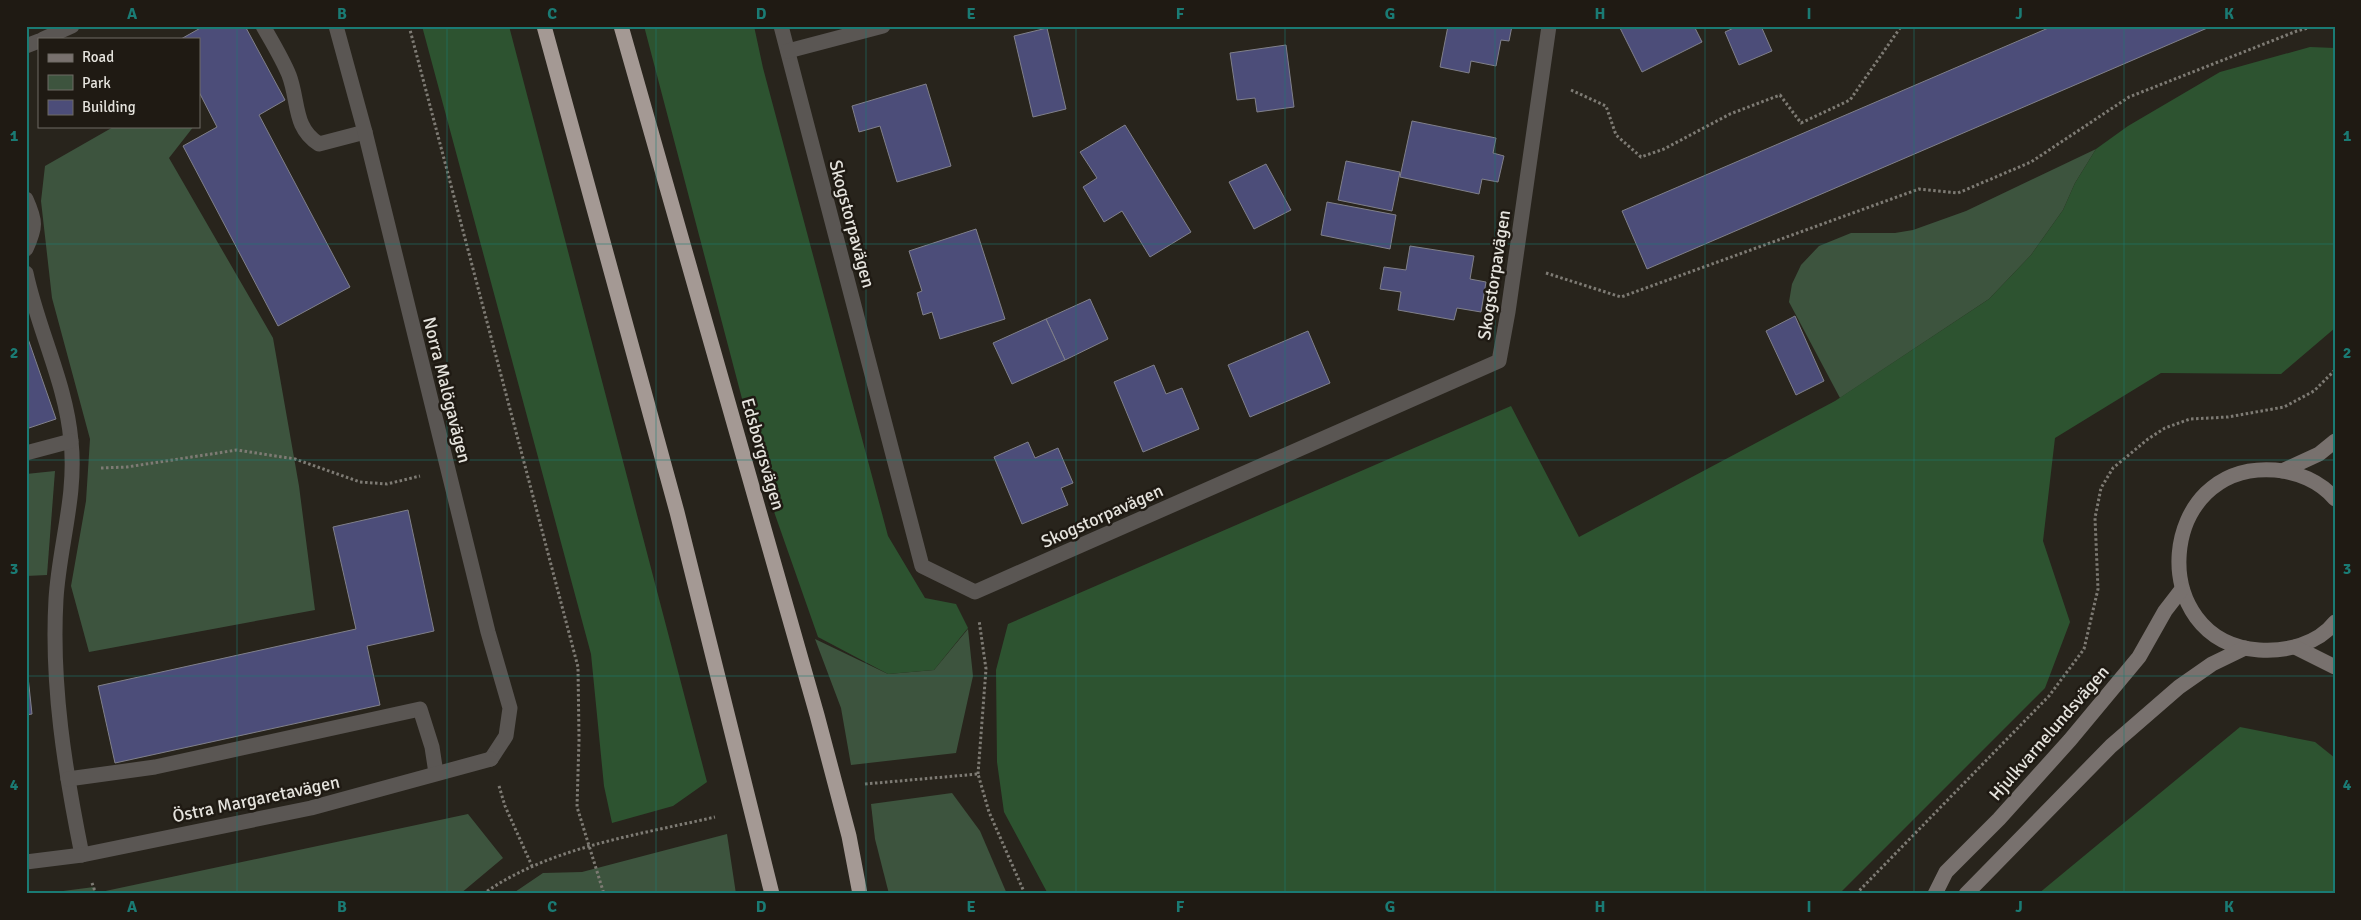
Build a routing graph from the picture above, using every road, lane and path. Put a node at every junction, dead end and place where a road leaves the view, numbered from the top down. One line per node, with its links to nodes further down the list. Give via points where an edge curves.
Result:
1 (72, 26): 12 (street)
2 (263, 26): 17 (street, via 288,73 296,96 300,124 307,136 319,144)
3 (336, 26): 17 (street, Norra Malögavägen)
4 (409, 26): 42 (path, via 578,667 577,807)
5 (544, 26): 48 (highway, via 677,512)
6 (621, 26): 49 (highway, Edsborgsvägen, via 817,715 849,836)
7 (781, 26): 15 (street, Skogstorpavägen)
8 (883, 26): 15 (street)
9 (1549, 26): 31 (street, Skogstorpavägen, via 1499,361)
10 (1910, 26): 16 (path, via 1900,28 1850,100 1801,123 1780,95 1730,114 1641,157 1616,135 1606,106)
11 (2315, 26): 21 (path, via 2129,97 2031,162 1958,193 1919,189 1621,298)
12 (45, 38)
13 (38, 41): 14 (street)
14 (26, 46)
15 (788, 51): 31 (street, Skogstorpavägen, via 922,566)
16 (1571, 90)
17 (365, 132): 27 (street, Norra Malögavägen)
18 (26, 198): 19 (street, via 35,231)
19 (26, 249)
20 (26, 273): 23 (street, via 54,367)
21 (1546, 273)
22 (2335, 370): 51 (path, via 2314,391 2284,407 2228,417 2190,419 2165,428 2113,468 2101,488 2094,518 2098,589 2084,649 2049,696)
23 (71, 441): 25 (street); 26 (street)
24 (2335, 441): 28 (street, via 2319,454)
25 (26, 453)
26 (71, 468): 27 (path, via 127,467 237,450 295,459 360,482 387,484); 39 (street, via 58,574 55,651)
27 (448, 469): 36 (street, Norra Malögavägen, via 510,708 506,736)
28 (2282, 471): 29 (street, via 2316,482); 30 (street, via 2247,472 2214,487 2201,499 2183,530 2178,547)
29 (2335, 499)
30 (2182, 589): 34 (street, via 2196,615 2208,628 2221,638); 52 (street, Hjulkvarnelundsvägen, via 2165,611 2139,657 2012,805 1946,872)
31 (975, 592): 38 (path, via 986,669)
32 (2335, 622): 33 (street, via 2319,636)
33 (2295, 647): 34 (street, via 2270,651); 35 (street)
34 (2245, 648): 53 (street, via 2212,664 2179,687 2111,746)
35 (2335, 667)
36 (491, 758): 37 (street, Östra Margaretavägen); 45 (path, via 505,806)
37 (436, 774): 39 (street, via 432,747 420,709 155,768); 43 (street, Östra Margaretavägen, via 311,808)
38 (978, 774): 40 (path); 50 (path, via 989,812)
39 (68, 779): 43 (street)
40 (857, 785)
41 (715, 817): 42 (path)
42 (589, 847): 45 (path); 47 (path)
43 (82, 855): 44 (street, Östra Margaretavägen)
44 (26, 862)
45 (532, 866): 46 (path)
46 (483, 894)
47 (604, 894)
48 (772, 894)
49 (860, 894)
50 (1025, 894)
51 (1856, 894)
52 (1935, 894)
53 (1966, 894)

